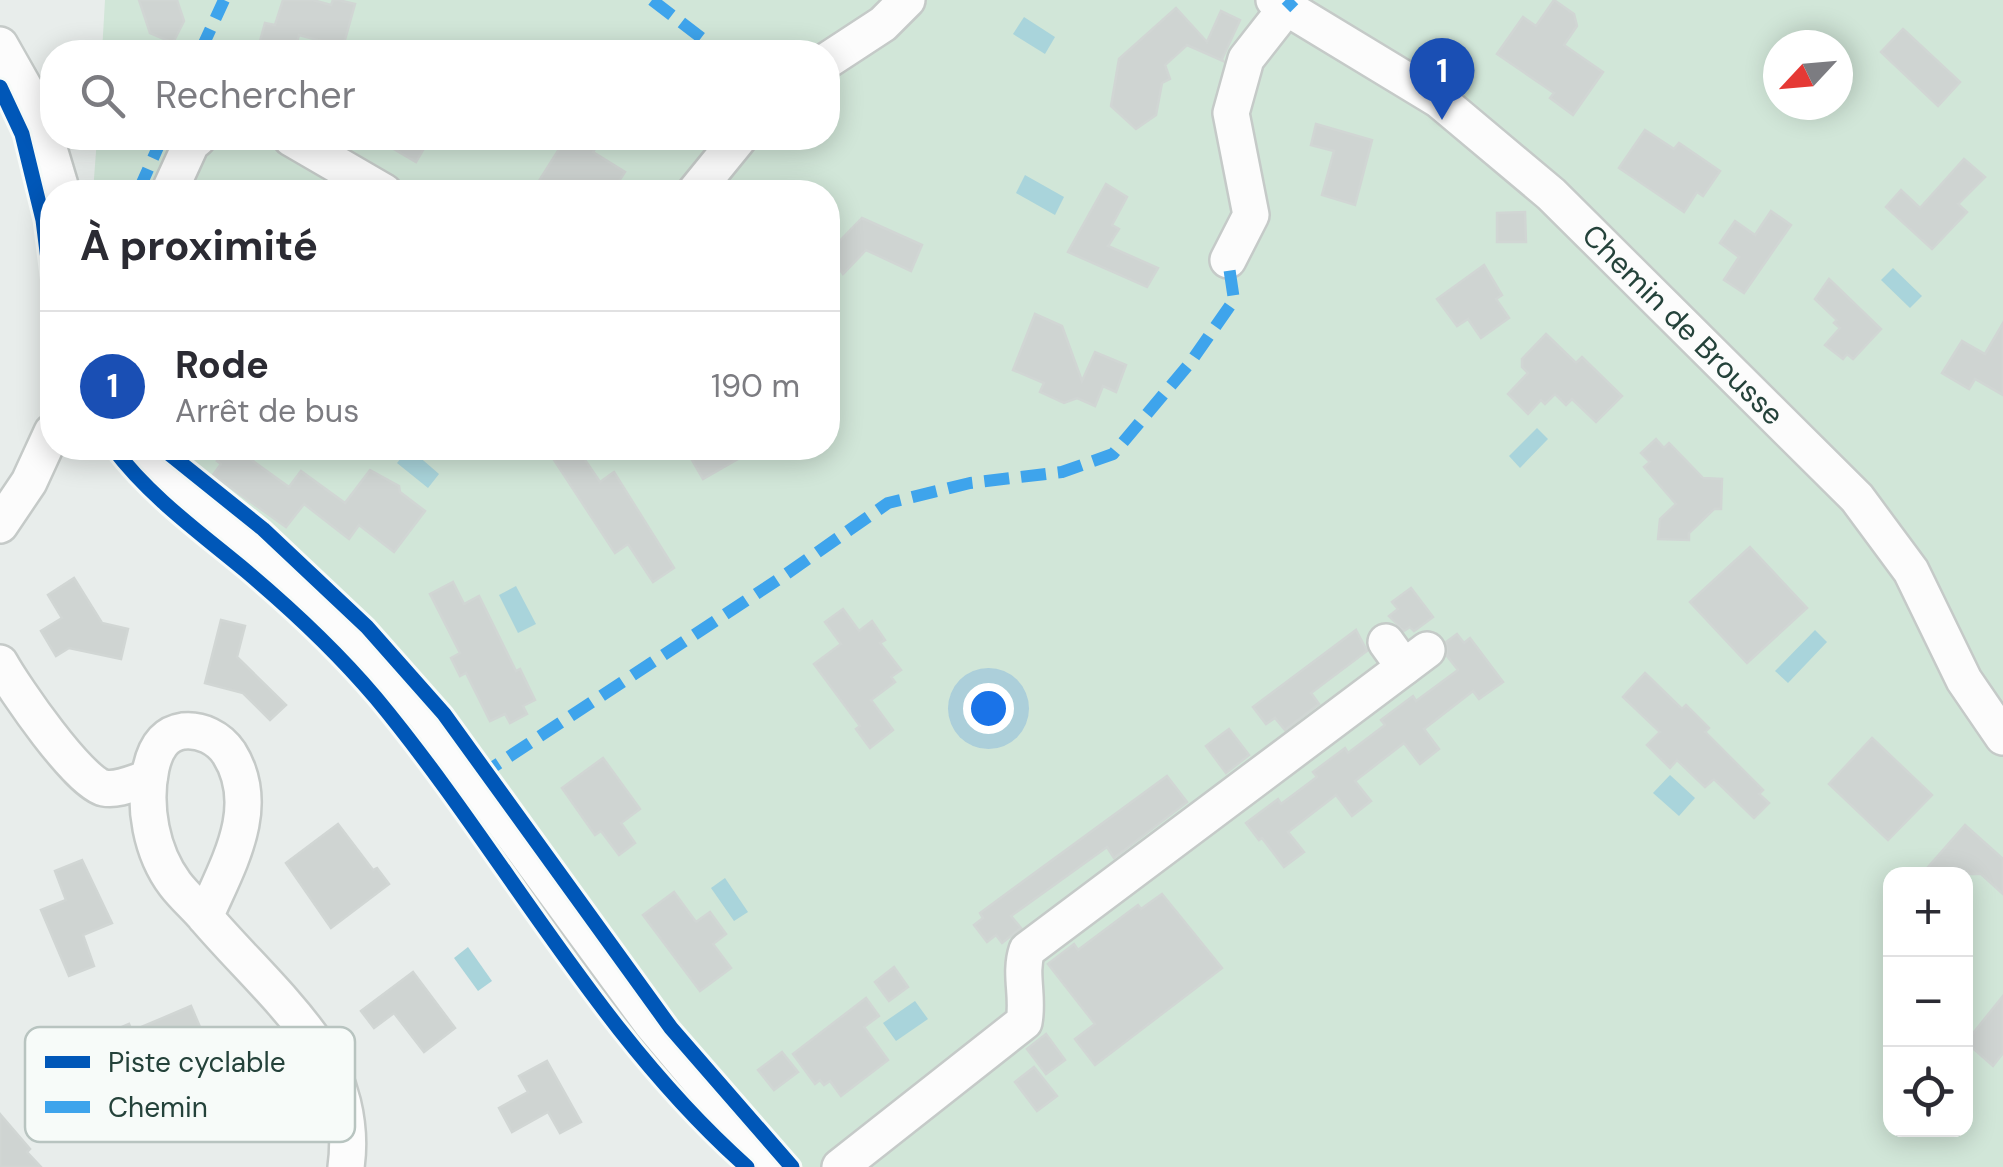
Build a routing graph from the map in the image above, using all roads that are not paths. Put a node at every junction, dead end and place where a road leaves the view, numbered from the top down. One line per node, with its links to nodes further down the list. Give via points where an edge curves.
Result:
1 (907, 0): 4 (street)
2 (1280, 4): 14 (street, via 1246,58 1231,113 1251,215); 20 (street, Chemin de Brousse, via 1439,100 1551,194 1857,498 1911,571 1964,680)
3 (0, 44): 5 (street)
4 (840, 52)
5 (40, 119)
6 (49, 150): 10 (street)
7 (188, 150): 11 (street)
8 (312, 150): 12 (street)
9 (729, 150): 13 (street)
10 (58, 180)
11 (174, 180)
12 (363, 180)
13 (705, 180)
14 (1228, 260)
15 (40, 458): 17 (street)
16 (156, 460): 26 (street, via 364,646 426,716 651,1024)
17 (0, 526)
18 (1406, 653): 27 (street, via 1028,950 1022,966 1024,1022)
19 (0, 663): 21 (street, via 21,700 92,783 115,788)
20 (2003, 737)
21 (149, 778): 22 (street, via 153,840 175,884); 22 (street, via 159,744 186,730 212,736 240,770 246,803)
22 (206, 917): 23 (street)
23 (302, 1027)
24 (349, 1142): 25 (street)
25 (346, 1167)
26 (772, 1167)
27 (840, 1167)

